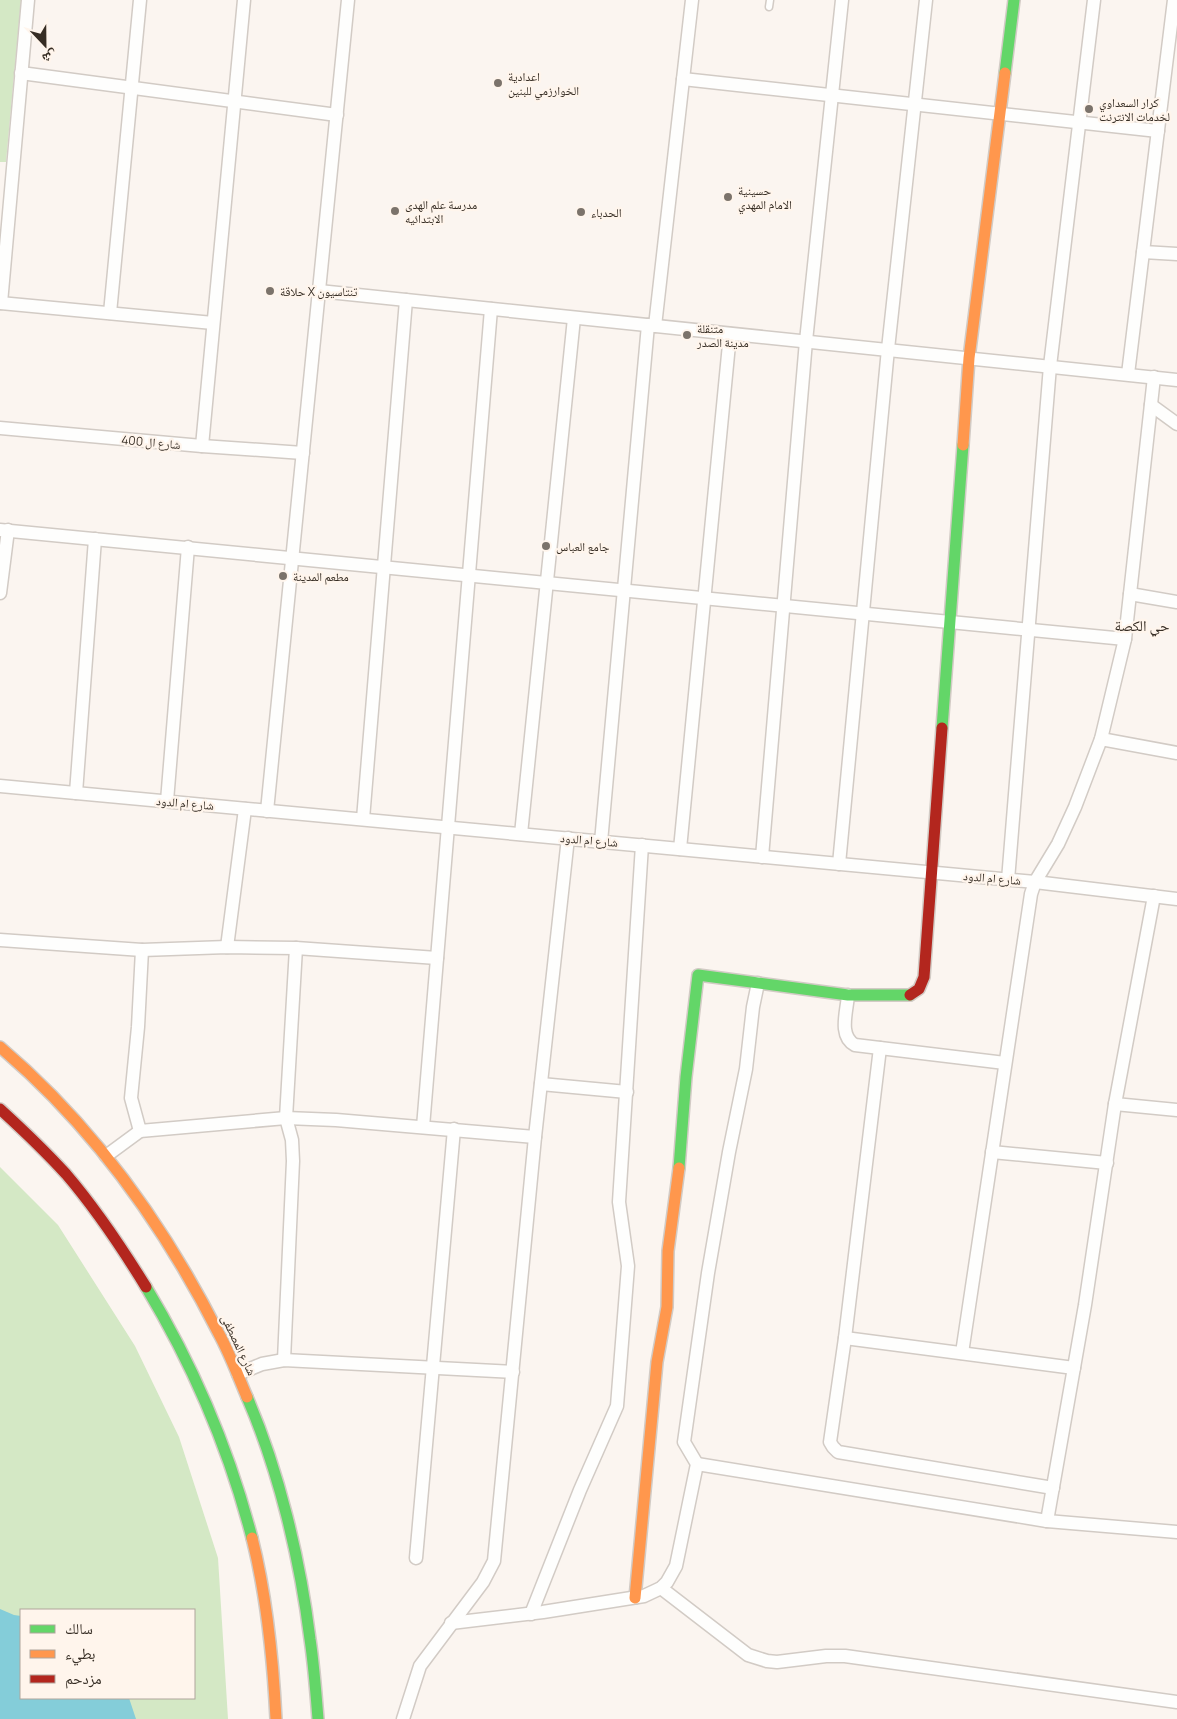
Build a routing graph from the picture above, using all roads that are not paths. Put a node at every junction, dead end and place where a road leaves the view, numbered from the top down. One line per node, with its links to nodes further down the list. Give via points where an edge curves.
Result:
1 (28, 0): 13 (street)
2 (140, 0): 15 (street)
3 (244, 0): 17 (street)
4 (348, 0): 20 (street)
5 (692, 0): 14 (street)
6 (770, 0): 12 (lane)
7 (842, 0): 16 (street)
8 (926, 0): 18 (street)
9 (1014, 0): 19 (main road)
10 (1094, 0): 21 (street)
11 (1174, 0): 22 (street)
12 (769, 8)
13 (22, 74): 15 (street); 23 (street)
14 (683, 79): 16 (street); 33 (street)
15 (131, 88): 17 (street); 30 (street)
16 (832, 95): 18 (street); 35 (street)
17 (234, 101): 20 (street); 32 (street)
18 (915, 104): 19 (street); 36 (street)
19 (1000, 114): 21 (street); 37 (main road)
20 (336, 115): 26 (street)
21 (1079, 122): 22 (street); 38 (street)
22 (1158, 131): 24 (street)
23 (6, 170): 28 (street)
24 (1143, 252): 25 (street); 39 (street)
25 (1177, 254)
26 (319, 291): 27 (street); 46 (street)
27 (406, 300): 29 (street); 51 (street)
28 (1, 303): 30 (street)
29 (491, 309): 31 (street); 52 (street)
30 (110, 313): 32 (street)
31 (574, 318): 33 (street); 53 (street)
32 (213, 323): 45 (street)
33 (652, 326): 34 (street); 54 (street)
34 (730, 334): 35 (street); 57 (street)
35 (806, 341): 36 (street); 59 (street)
36 (888, 350): 37 (street); 60 (street)
37 (969, 358): 38 (street); 61 (main road)
38 (1050, 366): 39 (street); 62 (street)
39 (1128, 374): 40 (street)
40 (1154, 377): 41 (street); 42 (street)
41 (1177, 380)
42 (1151, 405): 43 (street); 56 (street)
43 (1177, 424)
44 (0, 428): 45 (street, شارع ال 400)
45 (202, 446): 46 (street, شارع ال 400)
46 (303, 453): 50 (street)
47 (4, 530): 48 (street); 55 (street)
48 (95, 538): 49 (street); 67 (street)
49 (188, 547): 50 (street); 68 (street)
50 (292, 558): 51 (street); 70 (street)
51 (384, 567): 52 (street); 71 (street)
52 (469, 575): 53 (street); 72 (street)
53 (546, 583): 54 (street); 73 (street)
54 (624, 590): 57 (street); 75 (street)
55 (0, 593)
56 (1130, 594): 58 (street); 63 (street)
57 (704, 598): 59 (street); 77 (street)
58 (1177, 602)
59 (784, 606): 60 (street); 78 (street)
60 (863, 613): 61 (street); 79 (street)
61 (950, 622): 62 (street); 80 (main road)
62 (1028, 629): 63 (street); 81 (street)
63 (1126, 639): 64 (street)
64 (1101, 739): 65 (street); 82 (street, via 1058,844)
65 (1177, 753)
66 (0, 786): 67 (street, شارع ام الدود)
67 (76, 793): 68 (street, شارع ام الدود)
68 (167, 801): 69 (street, شارع ام الدود)
69 (245, 808): 70 (street, شارع ام الدود); 86 (street)
70 (267, 810): 71 (street, شارع ام الدود)
71 (363, 819): 72 (street, شارع ام الدود)
72 (448, 827): 73 (street, شارع ام الدود); 89 (street)
73 (521, 834): 74 (street, شارع ام الدود)
74 (568, 838): 75 (street, شارع ام الدود); 95 (street)
75 (601, 842): 76 (street, شارع ام الدود)
76 (642, 845): 77 (street, شارع ام الدود); 96 (street)
77 (680, 849): 78 (street, شارع ام الدود)
78 (762, 857): 79 (street, شارع ام الدود)
79 (839, 864): 80 (street, شارع ام الدود)
80 (933, 872): 81 (street, شارع ام الدود); 91 (main road, via 922,987 908,996)
81 (1008, 880): 82 (street, شارع ام الدود)
82 (1035, 882): 83 (street, شارع ام الدود); 94 (street, via 1029,902)
83 (1154, 896): 84 (street, شارع ام الدود); 97 (street)
84 (1177, 899)
85 (0, 940): 88 (street)
86 (226, 947): 87 (street); 88 (street)
87 (296, 948): 89 (street); 100 (street)
88 (142, 950): 103 (street, via 130,1098)
89 (437, 958): 101 (street)
90 (758, 983): 91 (main road); 115 (street, via 746,1069 708,1273 684,1442); 121 (main road, via 698,975 668,1251 667,1308 657,1362)
91 (848, 996): 93 (street, via 846,1036 855,1045)
92 (0, 1047): 106 (main road, شارع المصطفى, via 60,1104)
93 (880, 1048): 94 (street); 108 (street)
94 (1005, 1063): 105 (street)
95 (541, 1084): 96 (street); 104 (street)
96 (627, 1092): 122 (street, via 619,1202 628,1266 617,1406)
97 (1116, 1104): 99 (street); 107 (street)
98 (0, 1109): 125 (main road, via 73,1183 115,1239 151,1296 203,1397 243,1502 256,1555 268,1619)
99 (1177, 1110)
100 (286, 1118): 101 (street); 103 (street); 110 (street, via 293,1161)
101 (423, 1127): 102 (street)
102 (454, 1129): 104 (street); 111 (street)
103 (140, 1131): 106 (street)
104 (535, 1137): 113 (street)
105 (992, 1152): 107 (street); 109 (street)
106 (106, 1156): 114 (main road, شارع المصطفى, via 150,1213 186,1270)
107 (1107, 1163): 112 (street)
108 (845, 1338): 109 (street); 116 (street, via 830,1436 835,1450)
109 (962, 1353): 112 (street)
110 (284, 1360): 111 (street); 114 (street, via 262,1364)
111 (433, 1368): 113 (street); 119 (street)
112 (1074, 1368): 116 (street)
113 (513, 1372): 123 (street, via 494,1561 483,1582)
114 (238, 1374): 126 (main road, شارع المصطفى, via 278,1483 296,1556 310,1632)
115 (697, 1464): 117 (street); 120 (street, via 676,1566)
116 (1053, 1488): 117 (street)
117 (1047, 1521): 118 (street)
118 (1177, 1532)
119 (416, 1558)
120 (661, 1588): 121 (street); 124 (street, via 748,1656 767,1661 855,1657)
121 (635, 1598): 122 (street)
122 (531, 1614): 123 (street)
123 (450, 1623): 127 (street, via 420,1666)
124 (1177, 1702)
125 (276, 1719)
126 (318, 1719)
127 (403, 1719)

